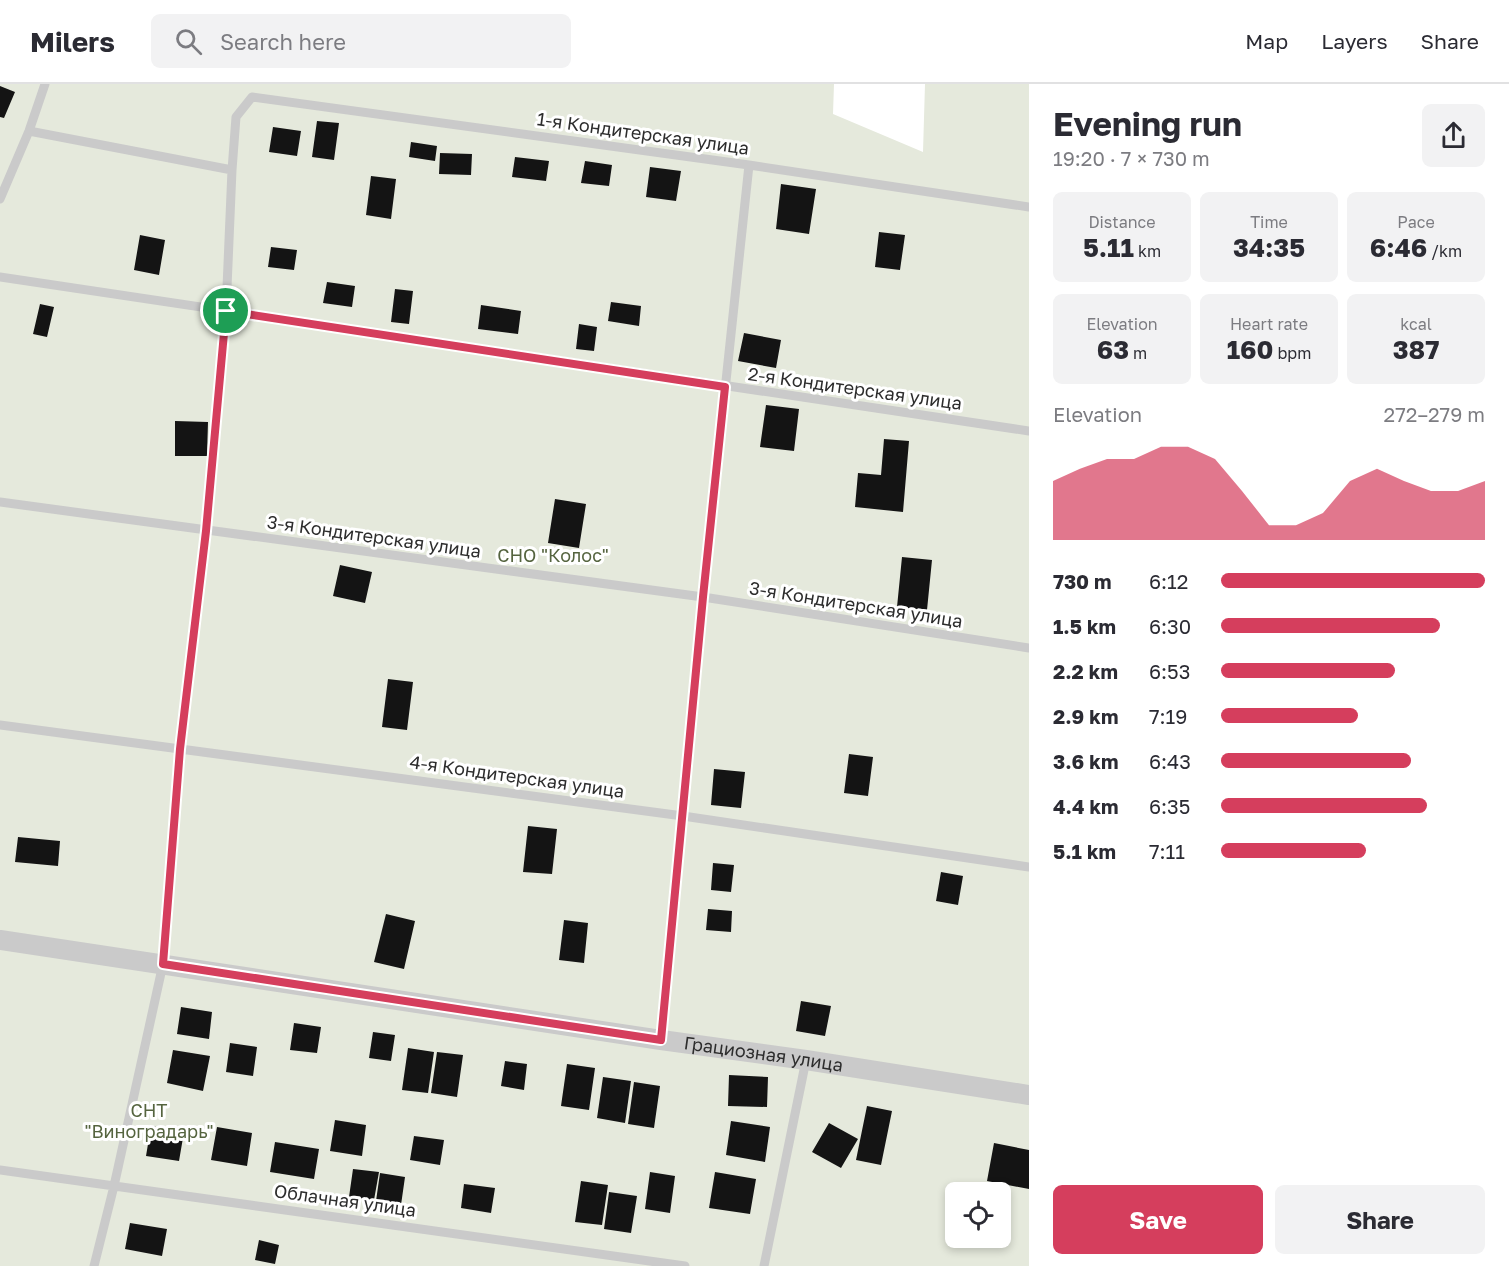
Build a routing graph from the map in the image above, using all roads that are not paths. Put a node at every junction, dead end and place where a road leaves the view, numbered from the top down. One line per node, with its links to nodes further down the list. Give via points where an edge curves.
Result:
1 (45, 84): 2 (lane)
2 (29, 130): 4 (lane); 5 (lane)
3 (749, 165): 4 (lane, 1-я Кондитерская улица, via 252,98 236,117); 6 (lane, 1-я Кондитерская улица); 9 (lane)
4 (232, 170): 8 (lane)
5 (0, 199)
6 (1029, 207)
7 (0, 277): 8 (lane, 2-я Кондитерская улица)
8 (226, 311): 9 (lane, 2-я Кондитерская улица); 12 (lane)
9 (725, 387): 10 (lane, 2-я Кондитерская улица); 13 (lane)
10 (1029, 431)
11 (0, 502): 12 (lane, 3-я Кондитерская улица)
12 (206, 531): 13 (lane, 3-я Кондитерская улица); 16 (lane)
13 (703, 597): 14 (lane, 3-я Кондитерская улица); 17 (lane)
14 (1029, 648)
15 (0, 725): 16 (lane, 4-я Кондитерская улица)
16 (180, 749): 17 (lane, 4-я Кондитерская улица); 20 (lane)
17 (683, 816): 18 (lane, 4-я Кондитерская улица); 21 (lane)
18 (1029, 867)
19 (0, 940): 20 (street, Грациозная улица)
20 (163, 964): 21 (street, Грациозная улица); 25 (lane)
21 (661, 1040): 22 (street, Грациозная улица)
22 (806, 1060): 23 (street, Грациозная улица); 28 (lane)
23 (1029, 1095)
24 (0, 1170): 25 (lane, Облачная улица)
25 (114, 1186): 26 (lane); 27 (lane, Облачная улица)
26 (94, 1266)
27 (685, 1266)
28 (764, 1266)

